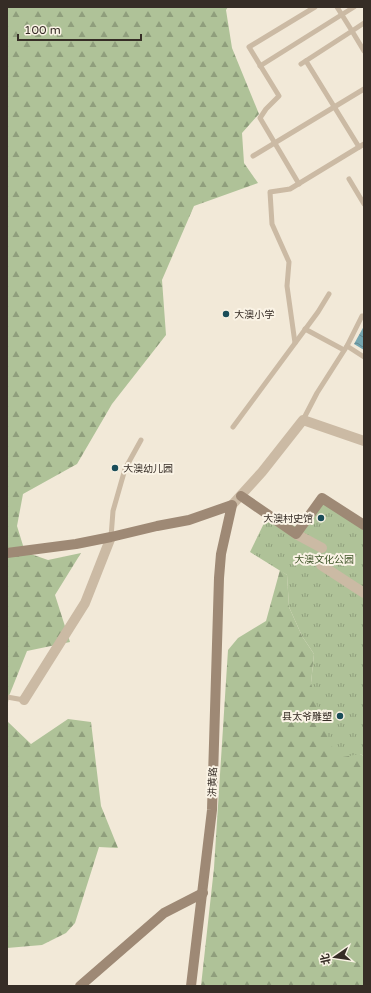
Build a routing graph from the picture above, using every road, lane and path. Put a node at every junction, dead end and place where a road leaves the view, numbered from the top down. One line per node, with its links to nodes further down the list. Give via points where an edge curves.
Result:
1 (315, 7): 8 (lane, via 249,47)
2 (337, 7): 4 (lane)
3 (354, 7): 4 (lane)
4 (342, 15): 6 (lane); 8 (lane)
5 (364, 23): 6 (lane)
6 (352, 31): 7 (lane); 11 (lane, via 303,62)
7 (364, 51)
8 (260, 66): 10 (lane, via 279,96 260,118)
9 (364, 89): 10 (lane)
10 (275, 143): 12 (lane); 14 (lane)
11 (362, 146): 14 (lane)
12 (254, 156)
13 (349, 179): 15 (lane)
14 (299, 184): 19 (lane, via 290,189 270,192 272,224 289,262 287,286)
15 (364, 204)
16 (329, 294): 18 (lane)
17 (364, 316): 20 (lane)
18 (305, 329): 19 (lane); 20 (lane)
19 (295, 343): 23 (lane)
20 (346, 348): 21 (lane); 22 (lane)
21 (364, 357)
22 (303, 420): 25 (street); 26 (street)
23 (233, 427)
24 (141, 440): 30 (lane, via 126,469 113,511)
25 (364, 441)
26 (241, 496): 27 (street); 29 (main road)
27 (232, 505): 30 (main road, via 189,520); 37 (main road, 汫黄路, via 221,554 219,578 212,810)
28 (364, 525): 29 (main road, via 322,498)
29 (296, 534): 31 (street)
30 (111, 537): 32 (main road); 36 (street, via 85,603)
31 (322, 548)
32 (7, 552)
33 (321, 565): 34 (street)
34 (364, 593)
35 (7, 697): 36 (lane)
36 (24, 700)
37 (203, 893): 38 (main road, via 164,914); 39 (main road, 汫黄路)
38 (80, 986)
39 (192, 986)

